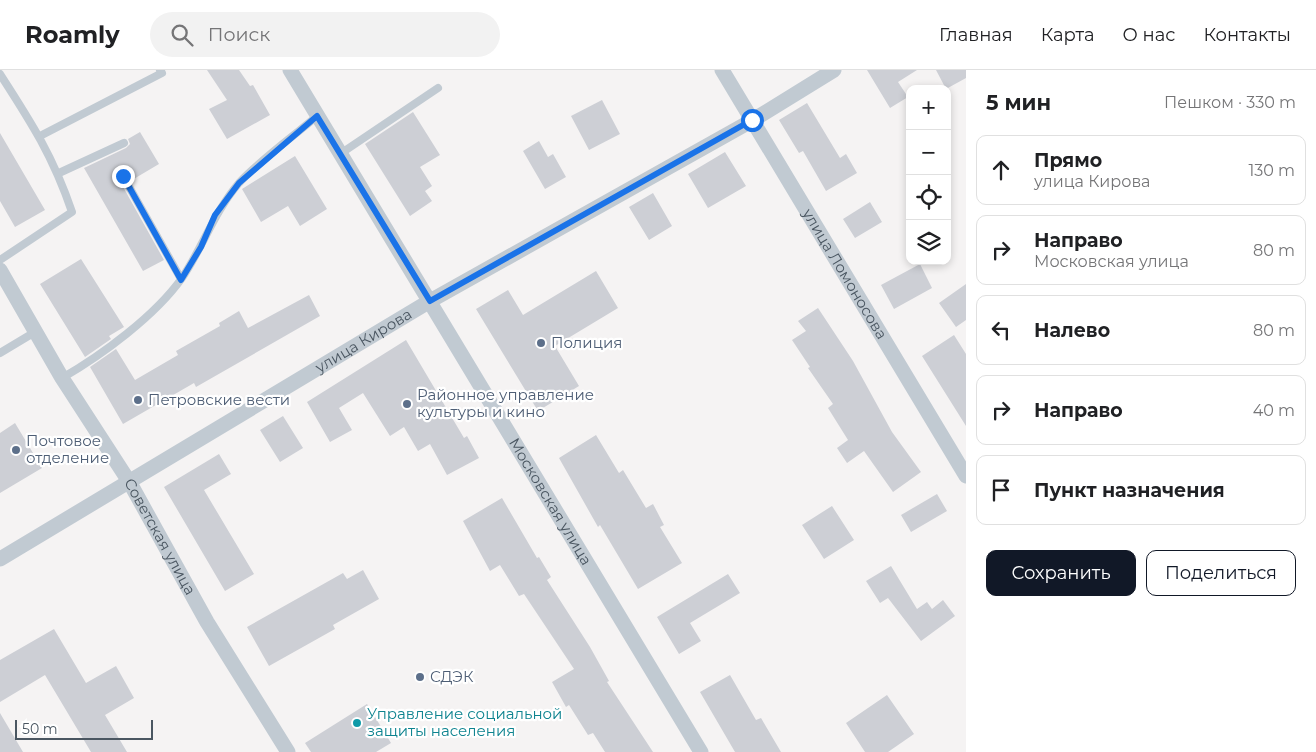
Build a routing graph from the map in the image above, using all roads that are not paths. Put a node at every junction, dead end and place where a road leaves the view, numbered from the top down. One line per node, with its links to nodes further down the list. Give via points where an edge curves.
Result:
1 (160, 70): 9 (lane, via 162,73)
2 (290, 70): 7 (street, Московская улица)
3 (722, 70): 8 (street, улица Ломоносова)
4 (834, 70): 8 (street, улица Кирова)
5 (0, 74): 9 (lane)
6 (438, 88): 11 (lane)
7 (317, 116): 11 (street, Московская улица); 16 (lane, via 239,183 215,215)
8 (752, 120): 17 (street, улица Кирова); 21 (street, улица Ломоносова)
9 (40, 136): 12 (lane)
10 (124, 143): 12 (lane)
11 (340, 154): 17 (street, Московская улица)
12 (59, 173): 14 (lane, via 72,212)
13 (123, 176): 16 (lane)
14 (0, 260)
15 (0, 270): 18 (street, Советская улица)
16 (181, 280): 20 (lane, via 103,354)
17 (430, 301): 22 (street, улица Кирова); 25 (street, Московская улица)
18 (35, 332): 19 (lane); 20 (street, Советская улица)
19 (0, 353)
20 (62, 378): 22 (street, Советская улица)
21 (966, 476)
22 (130, 482): 23 (street, улица Кирова); 24 (street, Советская улица, via 207,622)
23 (0, 559)
24 (288, 752)
25 (701, 752)

